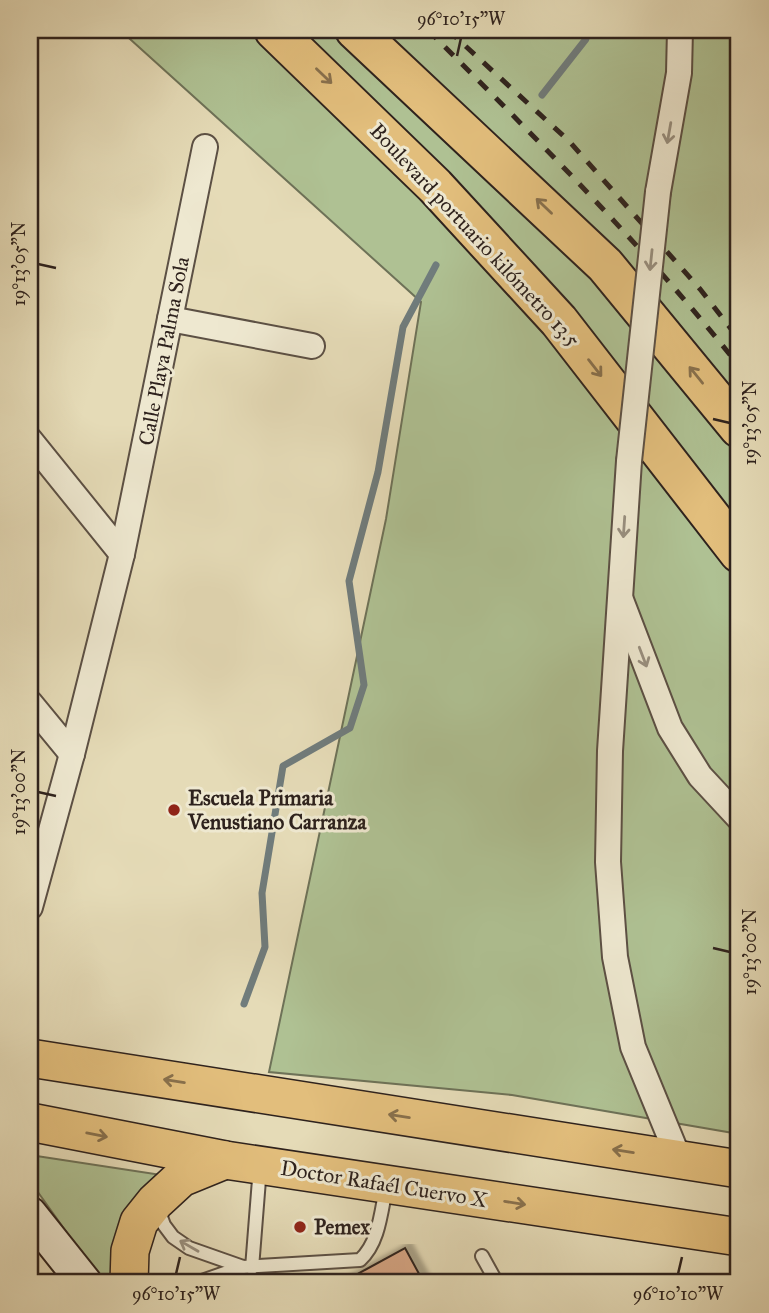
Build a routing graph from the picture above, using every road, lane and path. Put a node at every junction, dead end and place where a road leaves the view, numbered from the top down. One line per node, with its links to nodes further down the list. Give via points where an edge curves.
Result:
1 (274, 30): 9 (highway, Boulevard portuario kilómetro 13.5, one-way to 9, via 435,186 559,321)
2 (355, 30): 7 (highway, one-way to 2, via 606,265)
3 (680, 30): 11 (street, one-way to 11, bridge, via 679,73 658,192)
4 (205, 148): 5 (street, Calle Playa Palma Sola)
5 (170, 319): 6 (street); 10 (street, Calle Playa Palma Sola)
6 (312, 346)
7 (739, 428)
8 (30, 440): 10 (street)
9 (739, 553)
10 (122, 554): 13 (street, Calle Playa Palma Sola)
11 (618, 593): 14 (street, one-way to 14, via 670,729 700,776); 18 (street, via 608,862 615,957 633,1047)
12 (30, 702): 13 (street)
13 (72, 754): 15 (street, Calle Playa Palma Sola)
14 (739, 818)
15 (30, 907)
16 (30, 1058): 18 (main road, one-way to 16)
17 (30, 1122): 19 (main road, Doctor Rafaél Cuervo X, one-way to 19)
18 (679, 1159): 20 (main road)
19 (243, 1163): 21 (main road, Doctor Rafaél Cuervo X); 22 (main road, via 181,1178); 27 (lane)
20 (739, 1169)
21 (387, 1184): 25 (main road, Doctor Rafaél Cuervo X, one-way to 25); 27 (lane, via 374,1241 360,1260)
22 (155, 1202): 27 (lane, one-way to 22, via 189,1248 173,1237); 29 (main road, via 139,1222 130,1251)
23 (30, 1214): 28 (main road)
24 (30, 1236): 28 (main road)
25 (739, 1237)
26 (482, 1256): 31 (lane)
27 (247, 1267): 30 (lane)
28 (84, 1282)
29 (129, 1283)
30 (196, 1283)
31 (497, 1283)

